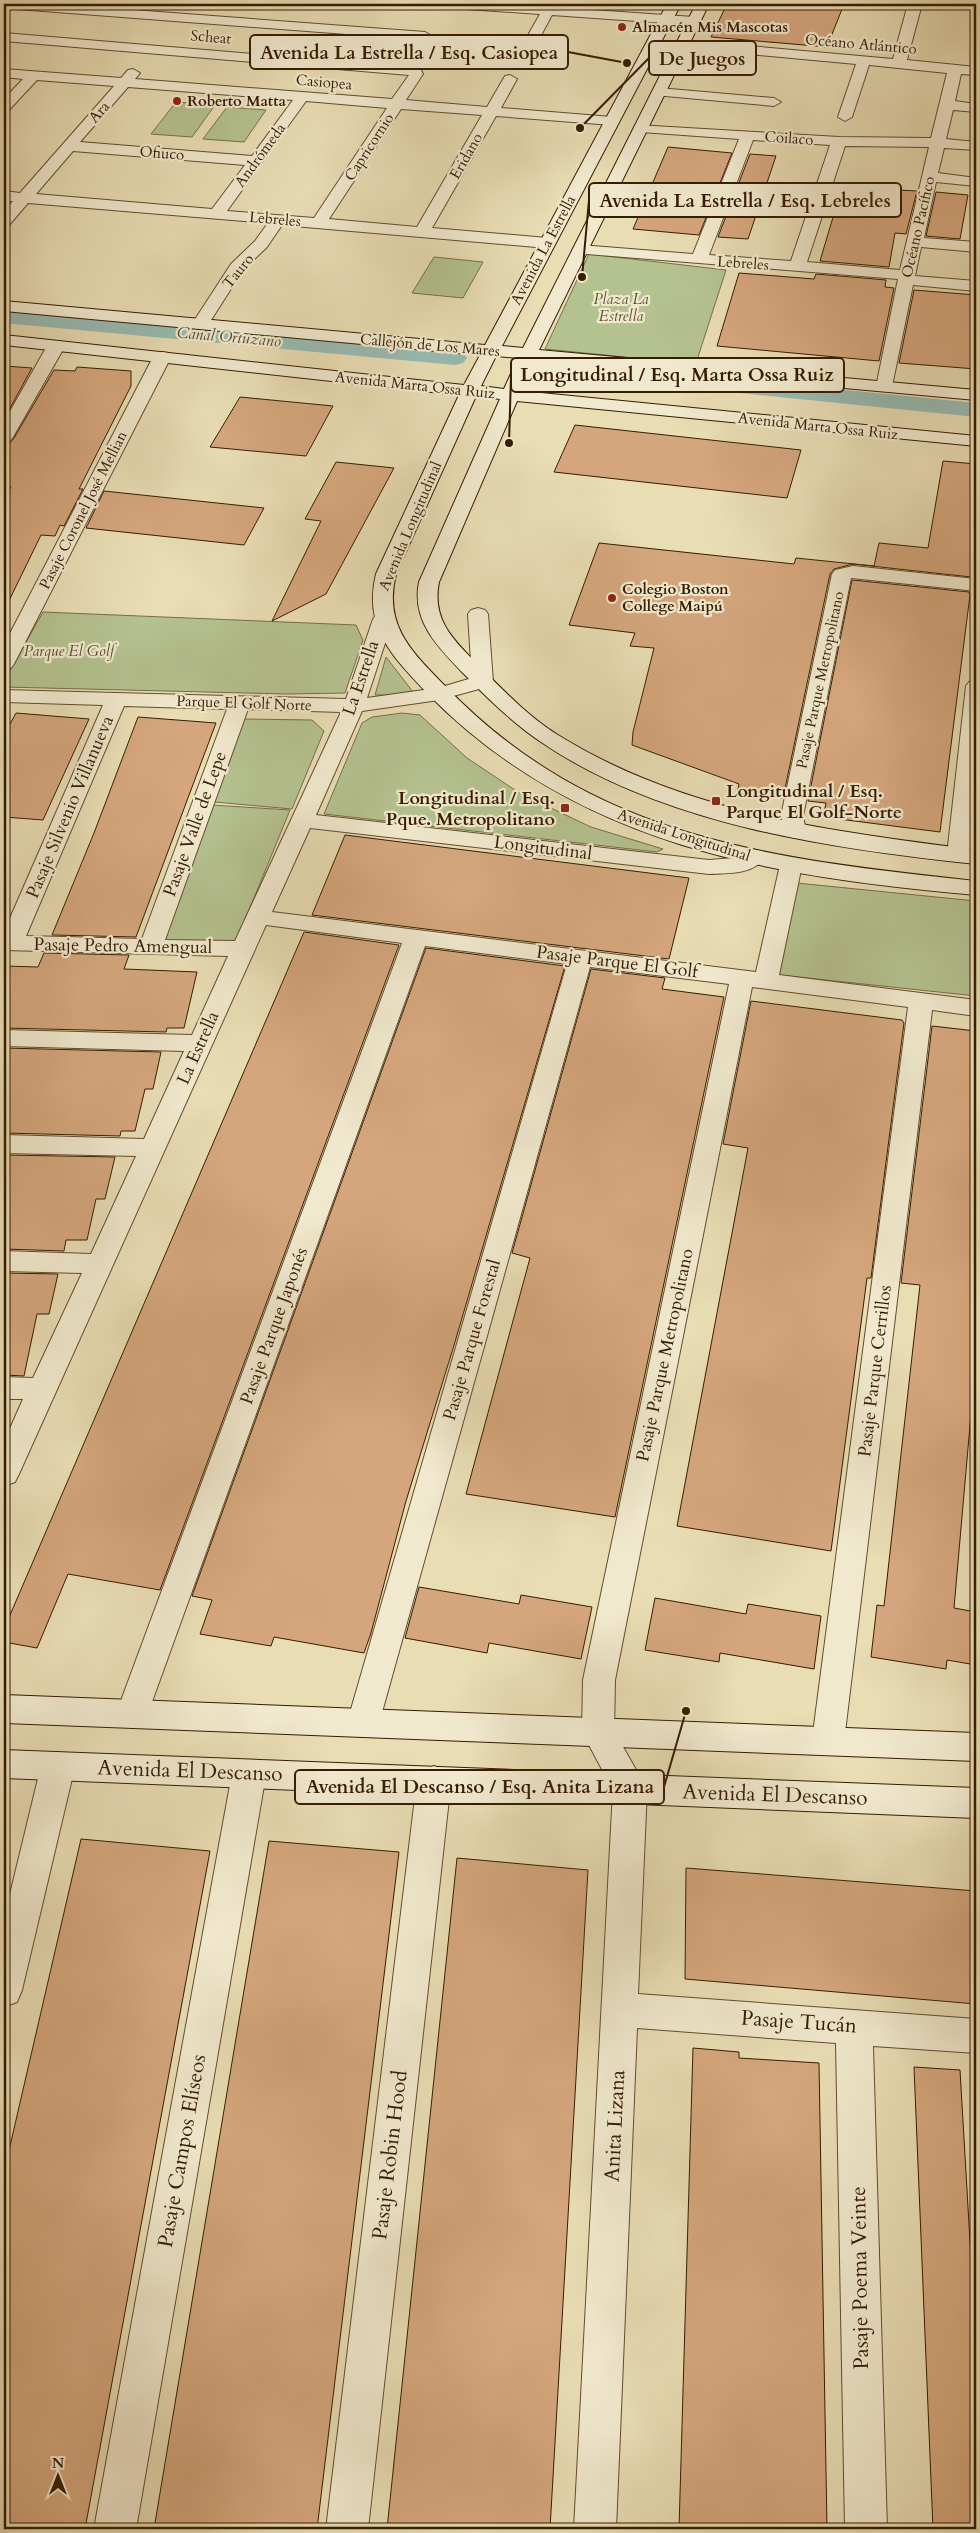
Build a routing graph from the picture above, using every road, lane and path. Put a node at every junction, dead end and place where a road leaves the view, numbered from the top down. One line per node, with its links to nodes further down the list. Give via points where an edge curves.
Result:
1 (4, 4): 8 (street)
2 (193, 4): 8 (street, Ara)
3 (674, 4): 9 (street, Avenida La Estrella)
4 (703, 4): 10 (street, Avenida La Estrella)
5 (916, 4): 16 (street)
6 (446, 6): 7 (street)
7 (548, 11): 9 (street); 17 (street)
8 (181, 17): 13 (street, Ara); 15 (street, Capricornio, via 428,32)
9 (665, 19): 10 (street); 33 (street, Avenida La Estrella)
10 (694, 22): 12 (street, Avenida La Estrella)
11 (4, 37): 13 (street, Scheat)
12 (683, 44): 14 (street, Océano Atlántico); 24 (street, Avenida La Estrella)
13 (154, 49): 15 (street, Scheat); 23 (street, Ara)
14 (864, 61): 16 (street, Océano Atlántico); 32 (street)
15 (410, 63): 27 (street, Capricornio, via 416,74)
16 (899, 64): 18 (street, Océano Atlántico)
17 (518, 65)
18 (955, 69): 19 (street, Océano Atlántico); 28 (street, Océano Pacífico)
19 (976, 71)
20 (4, 73): 21 (street, Casiopea)
21 (34, 75): 23 (street, Casiopea); 29 (street)
22 (510, 79): 31 (street, Eridano)
23 (125, 82): 25 (street, Casiopea); 38 (street, Ara)
24 (659, 92): 26 (street); 34 (street, Avenida La Estrella)
25 (303, 96): 27 (street, Casiopea); 40 (street, Andrómeda)
26 (774, 102)
27 (398, 104): 31 (street, Casiopea); 48 (street, Capricornio)
28 (947, 105): 30 (street); 37 (street, Océano Pacífico)
29 (4, 107)
30 (976, 108)
31 (491, 112): 33 (street, Casiopea); 49 (street, Eridano)
32 (844, 117)
33 (612, 121): 51 (street, Avenida La Estrella)
34 (641, 128): 35 (street, Coilaco); 53 (street, Avenida La Estrella)
35 (748, 135): 36 (street, Coilaco); 54 (street)
36 (838, 141): 37 (street, Coilaco); 55 (street)
37 (938, 143): 39 (street, Coilaco); 41 (street, Océano Pacífico)
38 (69, 146): 40 (street, Ofiuco); 44 (street, Ara)
39 (976, 146)
40 (256, 161): 45 (street, Andrómeda)
41 (930, 177): 42 (street); 50 (street, Océano Pacífico)
42 (976, 182)
43 (4, 196): 44 (street, Lebreles)
44 (23, 198): 45 (street, Lebreles); 46 (street, Ara)
45 (217, 214): 47 (street, Lebreles)
46 (4, 220)
47 (278, 220): 48 (street, Lebreles); 59 (street, Tauro, via 261,244 237,267)
48 (319, 223): 49 (street, Lebreles)
49 (422, 232): 51 (street, Lebreles)
50 (914, 242): 52 (street); 56 (street, Océano Pacífico)
51 (547, 243): 62 (street, Avenida La Estrella)
52 (976, 247)
53 (580, 250): 54 (street, Lebreles); 63 (street, Avenida La Estrella)
54 (699, 260): 55 (street, Lebreles)
55 (796, 267): 56 (street, Lebreles)
56 (906, 278): 57 (street, Lebreles); 65 (street, Océano Pacífico)
57 (976, 286)
58 (4, 306): 59 (street, Callejón de Los Mares)
59 (200, 324): 62 (street, Callejón de Los Mares)
60 (4, 340): 61 (street, Avenida Marta Ossa Ruiz)
61 (56, 346): 64 (street, Avenida Marta Ossa Ruiz); 69 (street)
62 (490, 351): 63 (street, Callejón de Los Mares); 66 (street, Avenida La Estrella)
63 (528, 355): 65 (street, Callejón de Los Mares); 67 (street, Avenida La Estrella)
64 (162, 357): 66 (street, Avenida Marta Ossa Ruiz); 74 (street, Pasaje Coronel José Mellian)
65 (885, 387): 68 (street, Callejón de Los Mares)
66 (470, 390): 67 (street, Avenida Marta Ossa Ruiz); 73 (street, Avenida Longitudinal, via 386,574 380,595)
67 (510, 395): 70 (street, Avenida Marta Ossa Ruiz); 75 (street, Avenida Longitudinal, via 426,590 427,606 437,631)
68 (976, 395)
69 (4, 436)
70 (976, 441)
71 (976, 585): 83 (street, Pasaje Parque Metropolitano, via 853,572 842,574 792,816)
72 (478, 614): 75 (street)
73 (383, 619): 77 (street, Avenida Longitudinal, via 409,660); 81 (street, La Estrella)
74 (4, 664)
75 (483, 682): 77 (street, Parque El Golf Norte); 83 (street, Avenida Longitudinal, via 549,738 615,775 690,804)
76 (976, 686): 84 (street)
77 (439, 694): 81 (street, Parque El Golf Norte); 85 (street, Avenida Longitudinal, via 511,757 580,797 658,830)
78 (4, 696): 79 (street, Parque El Golf Norte)
79 (116, 699): 80 (street, Parque El Golf Norte); 90 (street, Pasaje Silvenio Villanueva)
80 (240, 702): 81 (street, Parque El Golf Norte); 91 (street, Pasaje Valle de Lepe)
81 (354, 706): 82 (street, La Estrella)
82 (302, 820): 85 (street, Longitudinal, via 709,867 739,865); 88 (street, La Estrella)
83 (795, 831): 84 (street, Avenida Longitudinal)
84 (967, 856)
85 (753, 858): 86 (street, Avenida Longitudinal)
86 (791, 865): 87 (street, Avenida Longitudinal); 94 (street, Pasaje Parque Metropolitano)
87 (976, 888)
88 (258, 917): 89 (street, Pasaje Parque El Golf); 92 (street, La Estrella)
89 (416, 937): 93 (street, Pasaje Parque El Golf); 107 (street, Pasaje Parque Japonés)
90 (8, 943): 91 (street, Pasaje Pedro Amengual)
91 (151, 946): 92 (street, Pasaje Pedro Amengual)
92 (243, 949): 98 (street, La Estrella)
93 (581, 957): 94 (street, Pasaje Parque El Golf); 108 (street, Pasaje Parque Forestal)
94 (754, 980): 95 (street, Pasaje Parque El Golf); 109 (street, Pasaje Parque Metropolitano, via 598,1680)
95 (921, 1001): 96 (street, Pasaje Parque El Golf); 110 (street, Pasaje Parque Cerrillos)
96 (976, 1008)
97 (4, 1038): 98 (street)
98 (200, 1043): 100 (street, La Estrella)
99 (4, 1144): 100 (street)
100 (152, 1148): 102 (street, La Estrella)
101 (4, 1261): 102 (street)
102 (100, 1264): 104 (street, La Estrella)
103 (4, 1388): 104 (street)
104 (43, 1389): 105 (street, La Estrella)
105 (4, 1474)
106 (4, 1709): 107 (street)
107 (132, 1714): 108 (street)
108 (363, 1723): 109 (street)
109 (598, 1732): 110 (street); 116 (street)
110 (828, 1741): 111 (street)
111 (976, 1747)
112 (4, 1764): 113 (street, Avenida El Descanso)
113 (58, 1766): 114 (street, Avenida El Descanso); 118 (street)
114 (249, 1774): 115 (street, Avenida El Descanso); 122 (street, Pasaje Campos Elíseos)
115 (434, 1781): 116 (street, Avenida El Descanso); 123 (street, Pasaje Robin Hood)
116 (630, 1789): 117 (street, Avenida El Descanso); 119 (street, Anita Lizana)
117 (976, 1803)
118 (4, 1990)
119 (621, 2010): 120 (street, Pasaje Tucán); 124 (street, Anita Lizana)
120 (854, 2026): 121 (street, Pasaje Tucán); 125 (street, Pasaje Poema Veinte)
121 (976, 2036)
122 (115, 2529)
123 (346, 2529)
124 (595, 2529)
125 (866, 2529)

